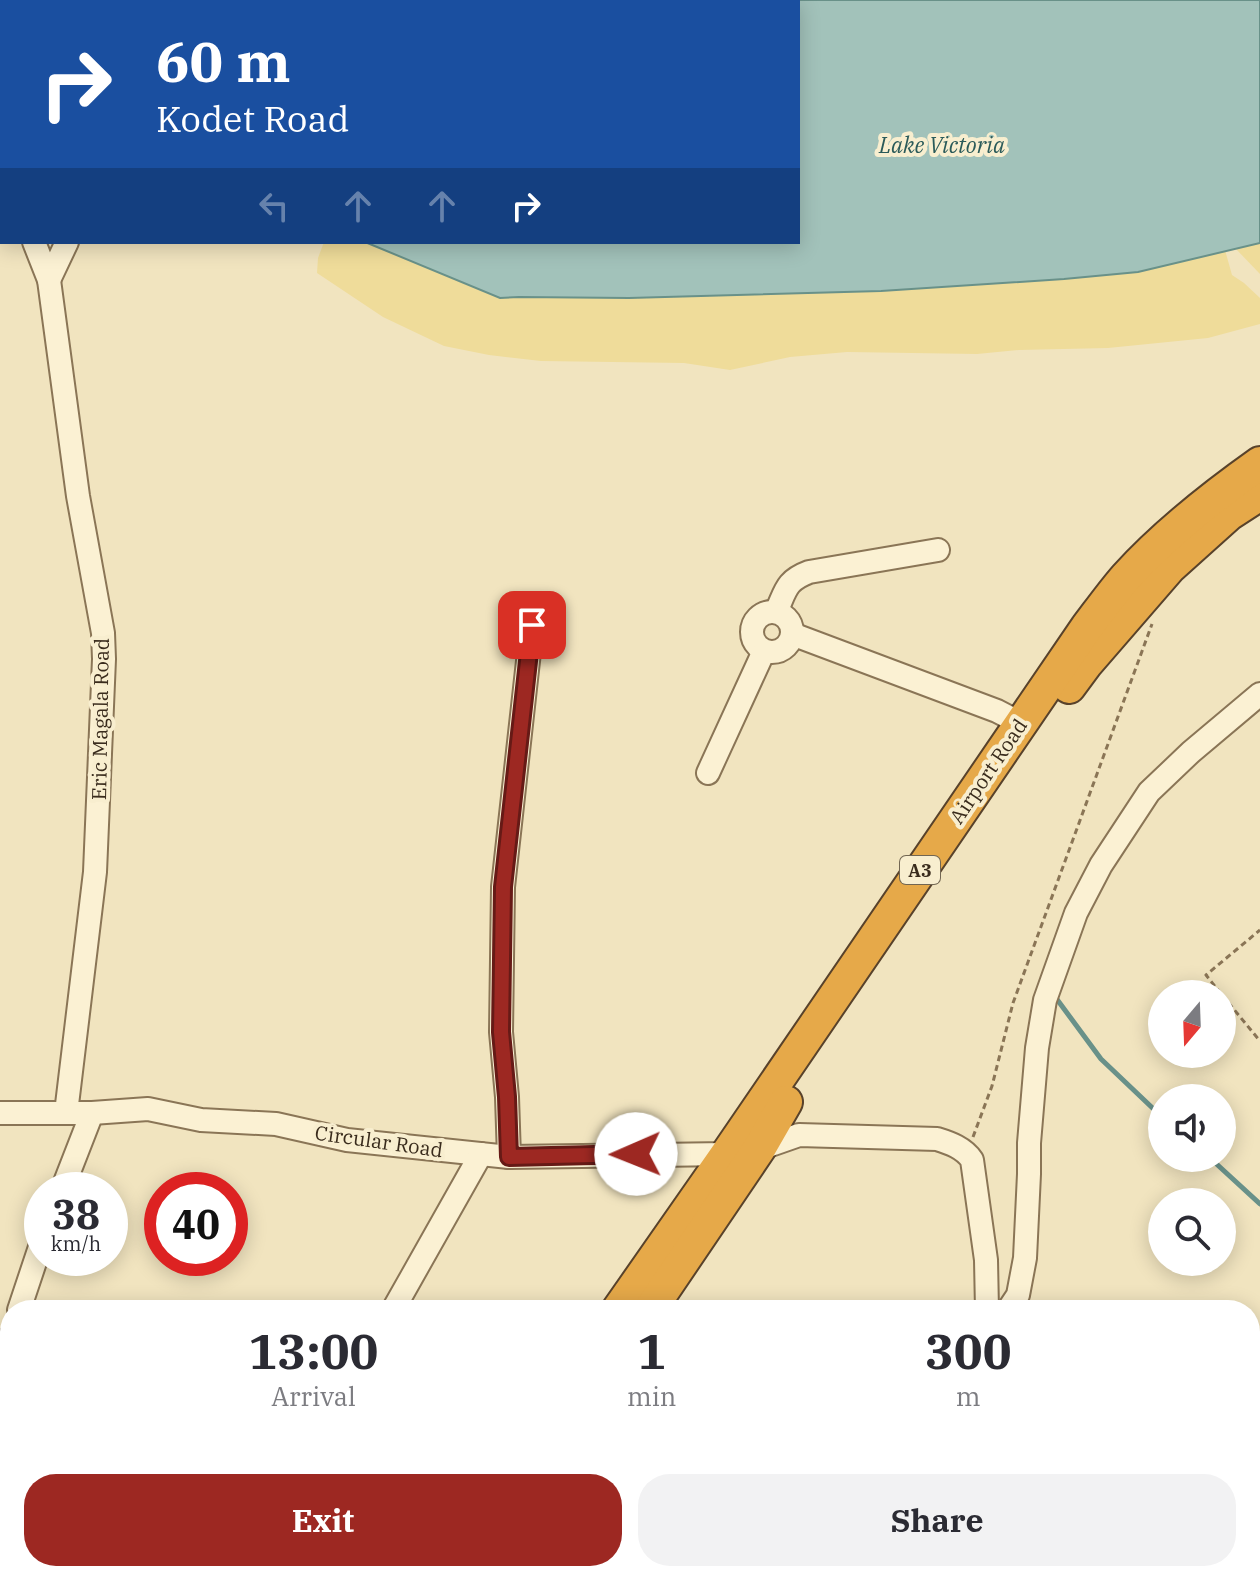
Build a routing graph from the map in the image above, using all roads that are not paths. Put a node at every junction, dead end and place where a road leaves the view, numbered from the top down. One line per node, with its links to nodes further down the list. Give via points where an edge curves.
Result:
1 (35, 244): 3 (street, Eric Magala Road)
2 (66, 244): 3 (street)
3 (49, 280): 15 (street, Eric Magala Road, via 104,659 95,872)
4 (1260, 463): 12 (highway, Airport Road / A3, via 1217,494 1126,577)
5 (1260, 494): 17 (highway, Airport Road / A3, via 1184,553 1086,664)
6 (938, 550): 7 (street, via 795,577)
7 (776, 612): 9 (street, via 789,623); 10 (street, via 762,614 753,624 752,637)
8 (532, 625): 19 (street, via 503,887 501,1032)
9 (792, 634): 10 (street, via 785,647); 12 (street)
10 (764, 651): 13 (street)
11 (1260, 694): 27 (street, via 1149,792 1076,913 1045,1000 1037,1048 1025,1258)
12 (1020, 723): 17 (highway, Airport Road / A3)
13 (708, 773)
14 (0, 1113): 15 (street, Circular Road)
15 (66, 1113): 16 (street, Circular Road)
16 (92, 1113): 18 (street, Circular Road, via 148,1109 201,1120 276,1124 347,1140); 20 (street)
17 (743, 1152): 19 (street, Circular Road); 24 (highway, Airport Road / A3); 25 (highway, Airport Road / A3); 26 (street, via 799,1135 937,1139 967,1153 986,1260)
18 (481, 1154): 19 (street, Circular Road); 23 (street)
19 (509, 1157)
20 (69, 1172)
21 (30, 1276): 22 (street)
22 (22, 1300)
23 (399, 1300)
24 (626, 1300)
25 (656, 1300)
26 (987, 1300)
27 (1015, 1300)

